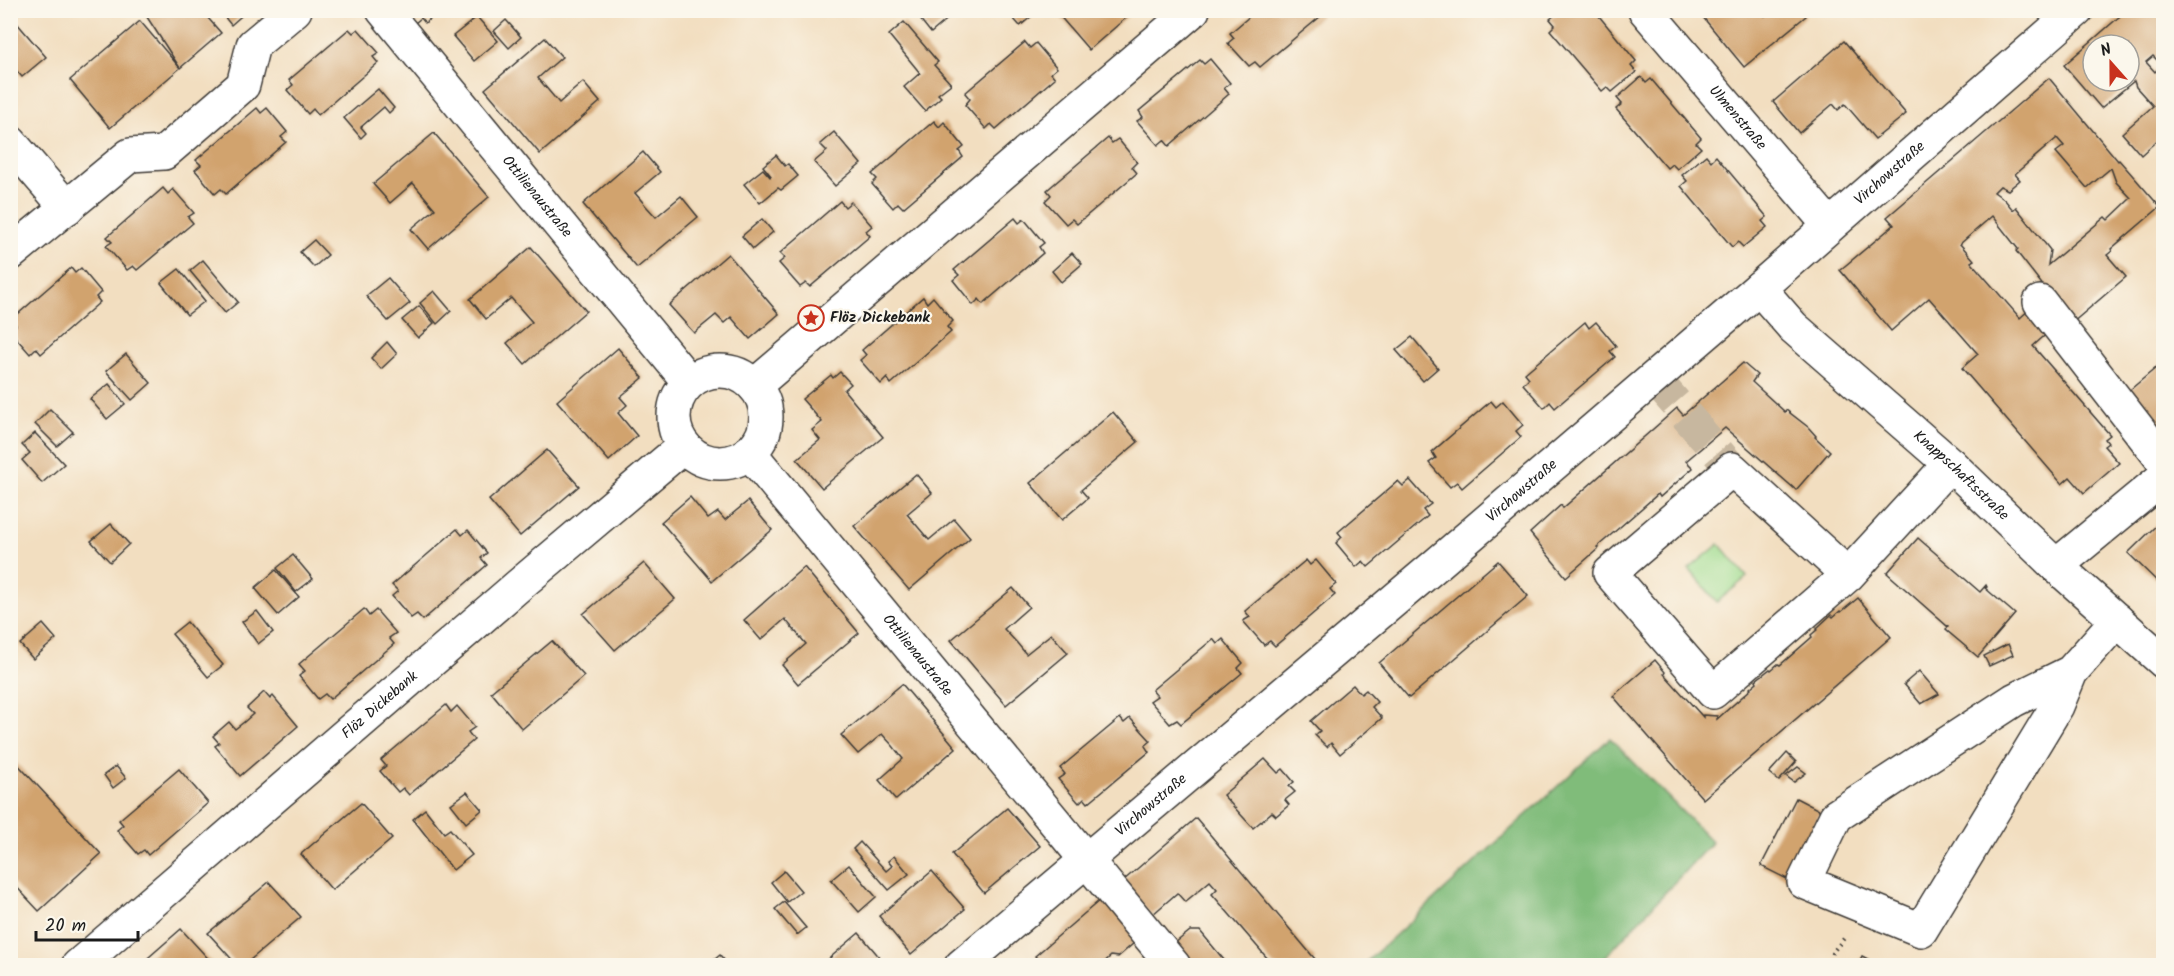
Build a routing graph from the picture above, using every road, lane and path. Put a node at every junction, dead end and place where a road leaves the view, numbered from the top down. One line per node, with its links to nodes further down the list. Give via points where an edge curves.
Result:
1 (295, 10): 7 (street, via 253,45 243,86 164,153 130,155)
2 (382, 10): 12 (street, Ottilienaustraße)
3 (1193, 10): 13 (street)
4 (1645, 10): 8 (street, Ulmenstraße)
5 (2077, 10): 8 (street, Virchowstraße)
6 (10, 142): 7 (street)
7 (67, 208): 9 (street)
8 (1829, 225): 10 (street, Virchowstraße)
9 (10, 255)
10 (1759, 288): 17 (street, Knappschaftsstraße, via 1793,327); 24 (street, Virchowstraße)
11 (2040, 302): 16 (street)
12 (689, 382): 13 (street, via 715,371 743,377); 14 (street, via 677,400 674,420)
13 (754, 386): 15 (street, via 766,413 759,441)
14 (684, 446): 15 (street, via 708,461 737,459); 25 (street, Flöz Dickebank)
15 (749, 452): 24 (street, Ottilienaustraße)
16 (2163, 462)
17 (1950, 464): 19 (street, Knappschaftsstraße); 20 (street)
18 (2163, 477): 19 (street)
19 (2056, 566): 21 (street, Knappschaftsstraße)
20 (1848, 575): 20 (street, via 1732,469 1610,573 1713,692)
21 (2117, 620): 22 (street, Knappschaftsstraße); 23 (street)
22 (2163, 662)
23 (2071, 672): 23 (street, via 2014,700 1836,816 1804,882 1921,930 2056,706)
24 (1085, 860): 26 (street, Virchowstraße); 27 (street, Ottilienaustraße)
25 (78, 966)
26 (961, 966)
27 (1174, 966)

